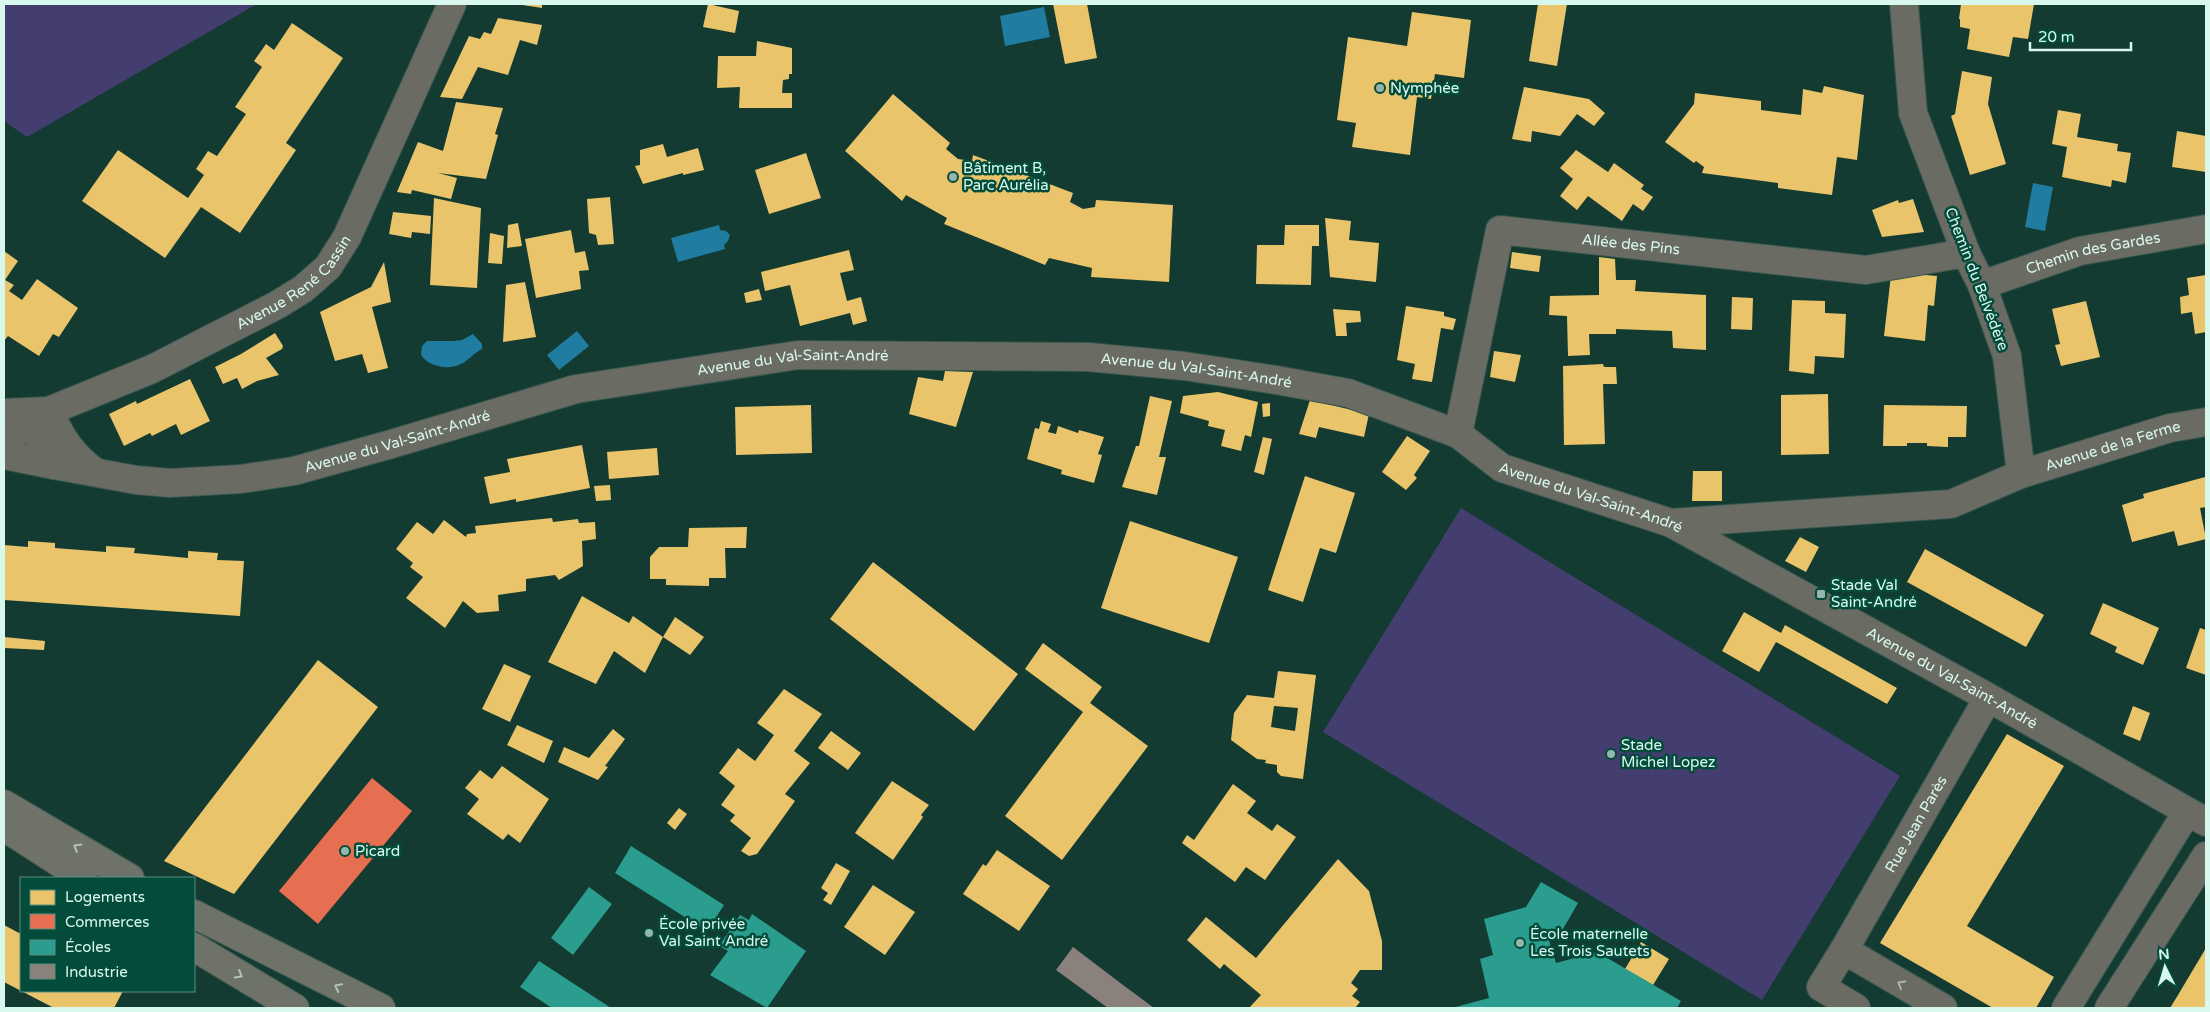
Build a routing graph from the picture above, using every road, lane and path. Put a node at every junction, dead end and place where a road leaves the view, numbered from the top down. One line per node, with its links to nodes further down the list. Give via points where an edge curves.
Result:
1 (437, 4): 4 (street, Avenue René Cassin)
2 (452, 4): 4 (street, Avenue René Cassin)
3 (1904, 4): 6 (street, Chemin du Belvédère, via 1913,114)
4 (433, 47): 8 (street, Avenue René Cassin, via 348,237 328,267 277,306 152,369)
5 (2206, 229): 7 (street, Chemin des Gardes, via 2080,251)
6 (1966, 252): 7 (street, Chemin du Belvédère); 11 (street, Allée des Pins, via 1866,270 1500,230)
7 (1982, 285): 16 (street, Chemin du Belvédère, via 2007,356)
8 (49, 411): 9 (street); 12 (street, via 16,433); 14 (street, via 39,433 39,446); 15 (street, Avenue du Val-Saint-André, via 57,430 78,459)
9 (4, 413)
10 (2206, 422): 16 (street, Avenue de la Ferme, via 2170,428)
11 (1458, 434): 15 (street, Avenue du Val-Saint-André, via 1348,393 1184,366 1088,357 798,355 576,389 294,471 242,479 170,483); 17 (street, Avenue du Val-Saint-André, via 1502,468)
12 (4, 435)
13 (4, 455): 14 (street, Avenue du Val-Saint-André)
14 (54, 465): 15 (street, Avenue du Val-Saint-André)
15 (95, 472)
16 (2021, 474): 17 (street, via 1951,504)
17 (1671, 523): 18 (street, Avenue du Val-Saint-André)
18 (1988, 698): 20 (street, Avenue du Val-Saint-André); 27 (street, Rue Jean Parès)
19 (4, 804): 24 (main road, one-way to 19)
20 (2197, 817): 32 (street)
21 (4, 827): 23 (main road)
22 (2206, 856): 33 (street)
23 (80, 877)
24 (128, 877)
25 (195, 915): 29 (main road, one-way to 25)
26 (195, 948): 28 (main road, one-way to 28)
27 (1844, 950): 30 (street, Rue Jean Parès, via 1821,987); 31 (street, one-way to 27)
28 (295, 1008)
29 (381, 1008)
30 (1856, 1008)
31 (1944, 1008)
32 (2066, 1008)
33 (2109, 1008)

